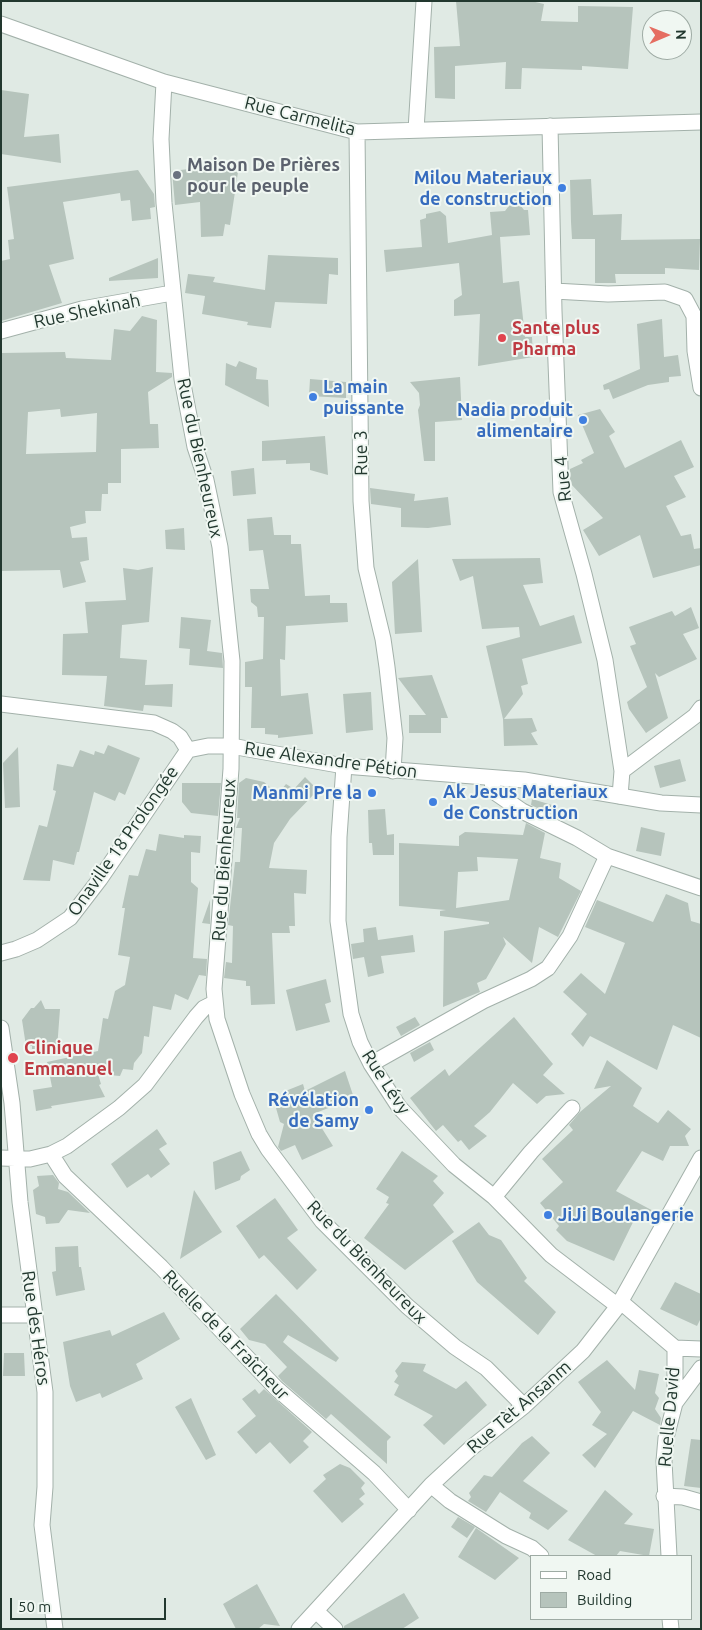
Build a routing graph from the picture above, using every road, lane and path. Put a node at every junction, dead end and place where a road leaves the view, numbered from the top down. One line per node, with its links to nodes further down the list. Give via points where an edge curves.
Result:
1 (424, 1): 6 (street)
2 (1, 24): 3 (street, Rue Carmelita)
3 (164, 82): 7 (street, Rue Carmelita); 9 (street, Rue du Bienheureux, via 161,139)
4 (701, 122): 5 (street, Rue Carmelita)
5 (550, 126): 6 (street, Rue Carmelita); 8 (street, Rue 4)
6 (416, 130): 7 (street, Rue Carmelita)
7 (357, 132): 17 (street, Rue 3, via 362,501 366,568 387,667 395,738)
8 (554, 291): 11 (street, via 608,294 665,292 684,299 694,316); 18 (street, Rue 4, via 561,492 599,632)
9 (172, 293): 10 (street, Rue Shekinah, via 82,310); 14 (street, Rue du Bienheureux, via 190,422 220,546 234,694)
10 (1, 331)
11 (701, 388)
12 (1, 704): 15 (street, via 154,723 180,737)
13 (701, 708): 18 (street)
14 (231, 746): 15 (street, Rue Alexandre Pétion); 16 (street, Rue Alexandre Pétion); 25 (street, Rue du Bienheureux)
15 (188, 750): 24 (street, Onaville 18 Prolongée, via 70,918 37,940)
16 (344, 766): 17 (street, Rue Alexandre Pétion); 27 (street, Rue Lévy, via 338,837 338,921 351,1014)
17 (393, 771): 19 (street, Rue Alexandre Pétion)
18 (622, 771): 20 (street, Rue 4)
19 (492, 779): 20 (street, Rue Alexandre Pétion, via 524,780); 22 (street, via 493,790 517,808)
20 (620, 796): 21 (street, Rue Alexandre Pétion, via 661,804)
21 (701, 805)
22 (607, 856): 23 (street); 27 (street, via 583,910 548,968)
23 (701, 888)
24 (1, 953)
25 (214, 1004): 29 (street, via 204,1008 196,1017 145,1085 131,1098 67,1146); 40 (street, Rue du Bienheureux, via 242,1094 259,1134 322,1221 407,1306 455,1347 486,1368)
26 (1, 1028): 30 (street, Rue des Héros, via 12,1103)
27 (371, 1064): 32 (street, Rue Lévy, via 399,1107 420,1130 454,1165)
28 (572, 1108): 32 (street)
29 (51, 1154): 30 (street); 44 (street, Ruelle de la Fraîcheur, via 65,1176 161,1267 276,1388 374,1473)
30 (9, 1158): 35 (street, Rue des Héros)
31 (701, 1158): 33 (street, Rue Tèt Ansanm)
32 (494, 1197): 33 (street, Rue Lévy, via 551,1255)
33 (620, 1304): 36 (street, Ruelle David); 40 (street, Rue Tèt Ansanm, via 584,1351)
34 (1, 1315): 35 (street)
35 (34, 1315): 48 (street, Rue des Héros, via 44,1392 42,1525)
36 (675, 1348): 37 (street); 39 (street, Ruelle David)
37 (701, 1349)
38 (701, 1368): 39 (street)
39 (675, 1403): 42 (street, Ruelle David, via 666,1438)
40 (524, 1406): 41 (street, Rue Tèt Ansanm)
41 (431, 1485): 44 (street, Rue Tèt Ansanm); 45 (street, via 450,1501)
42 (664, 1496): 43 (street); 46 (street, Ruelle David)
43 (701, 1502)
44 (409, 1510): 47 (street, Rue Tèt Ansanm)
45 (540, 1555)
46 (669, 1555)
47 (317, 1612): 49 (street, Rue Tèt Ansanm); 50 (street)
48 (55, 1629)
49 (299, 1629)
50 (335, 1629)

